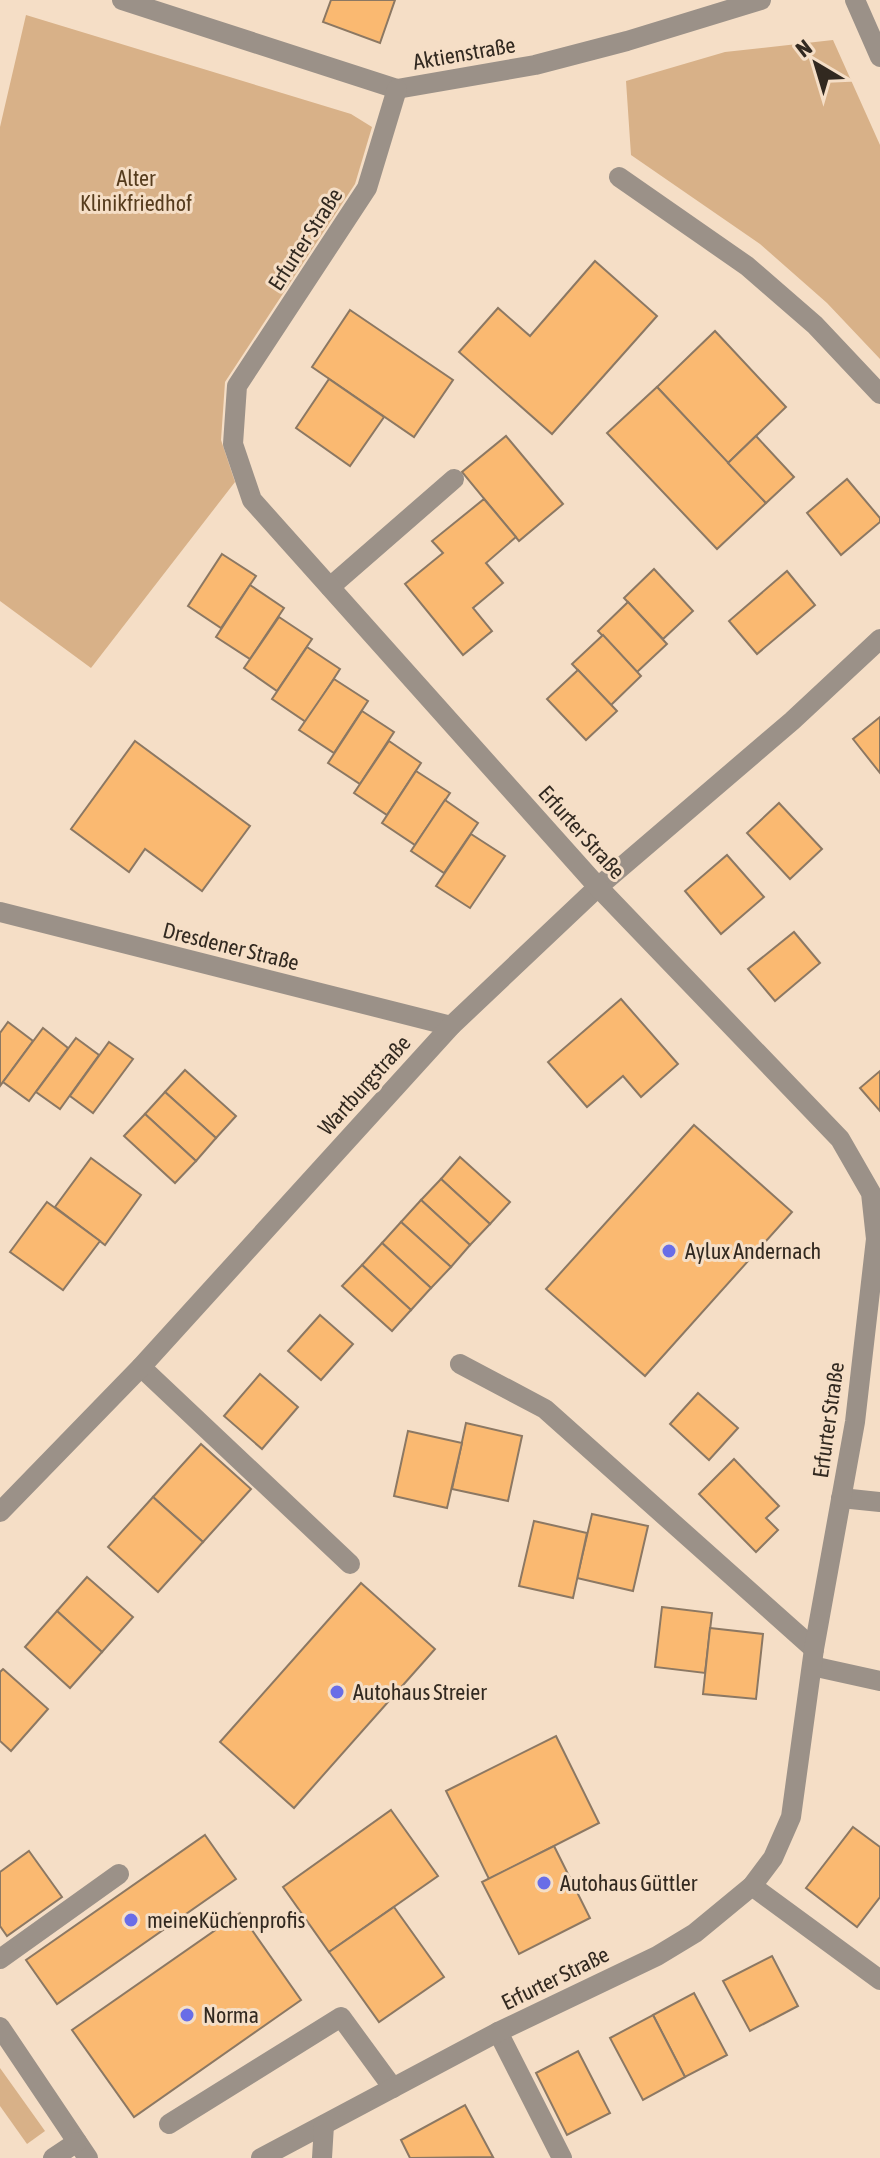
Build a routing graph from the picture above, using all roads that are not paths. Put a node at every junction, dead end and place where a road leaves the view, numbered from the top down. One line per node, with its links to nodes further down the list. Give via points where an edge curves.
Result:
1 (122, 0): 6 (street, Aktienstraße)
2 (761, 0): 4 (street, Aktienstraße)
3 (855, 0): 5 (street)
4 (728, 5): 6 (street, Aktienstraße, via 627,41 535,65)
5 (880, 57)
6 (397, 89): 10 (street, Erfurter Straße, via 367,188 237,386 233,444 252,500)
7 (619, 177): 8 (street, via 747,266 815,325)
8 (880, 394)
9 (454, 479): 10 (street)
10 (330, 587): 12 (street, Erfurter Straße)
11 (880, 639): 12 (street, Wartburgstraße)
12 (598, 887): 14 (street, Wartburgstraße); 15 (street, Erfurter Straße, via 840,1139 871,1193 876,1239)
13 (0, 912): 14 (street, Dresdener Straße)
14 (451, 1026): 17 (street, Wartburgstraße)
15 (872, 1346): 19 (street, Erfurter Straße)
16 (460, 1364): 23 (street, via 545,1409)
17 (141, 1367): 18 (street, Wartburgstraße); 22 (street)
18 (7, 1489): 21 (street, Wartburgstraße)
19 (841, 1498): 20 (street); 23 (street, Erfurter Straße)
20 (880, 1502)
21 (0, 1512)
22 (350, 1564)
23 (813, 1658): 24 (street); 26 (street, Erfurter Straße, via 791,1817 773,1858)
24 (880, 1681)
25 (119, 1874): 27 (street)
26 (752, 1886): 28 (street); 30 (street, Erfurter Straße, via 695,1933 657,1956)
27 (0, 1959)
28 (880, 1980)
29 (0, 2027): 34 (street)
30 (498, 2032): 31 (street, Erfurter Straße); 38 (street, Erfurter Straße)
31 (393, 2088): 32 (street, via 341,2017); 33 (street, Erfurter Straße)
32 (169, 2124)
33 (324, 2125): 36 (street, Erfurter Straße); 37 (street)
34 (83, 2150): 35 (street)
35 (53, 2158)
36 (261, 2158)
37 (322, 2158)
38 (562, 2158)

